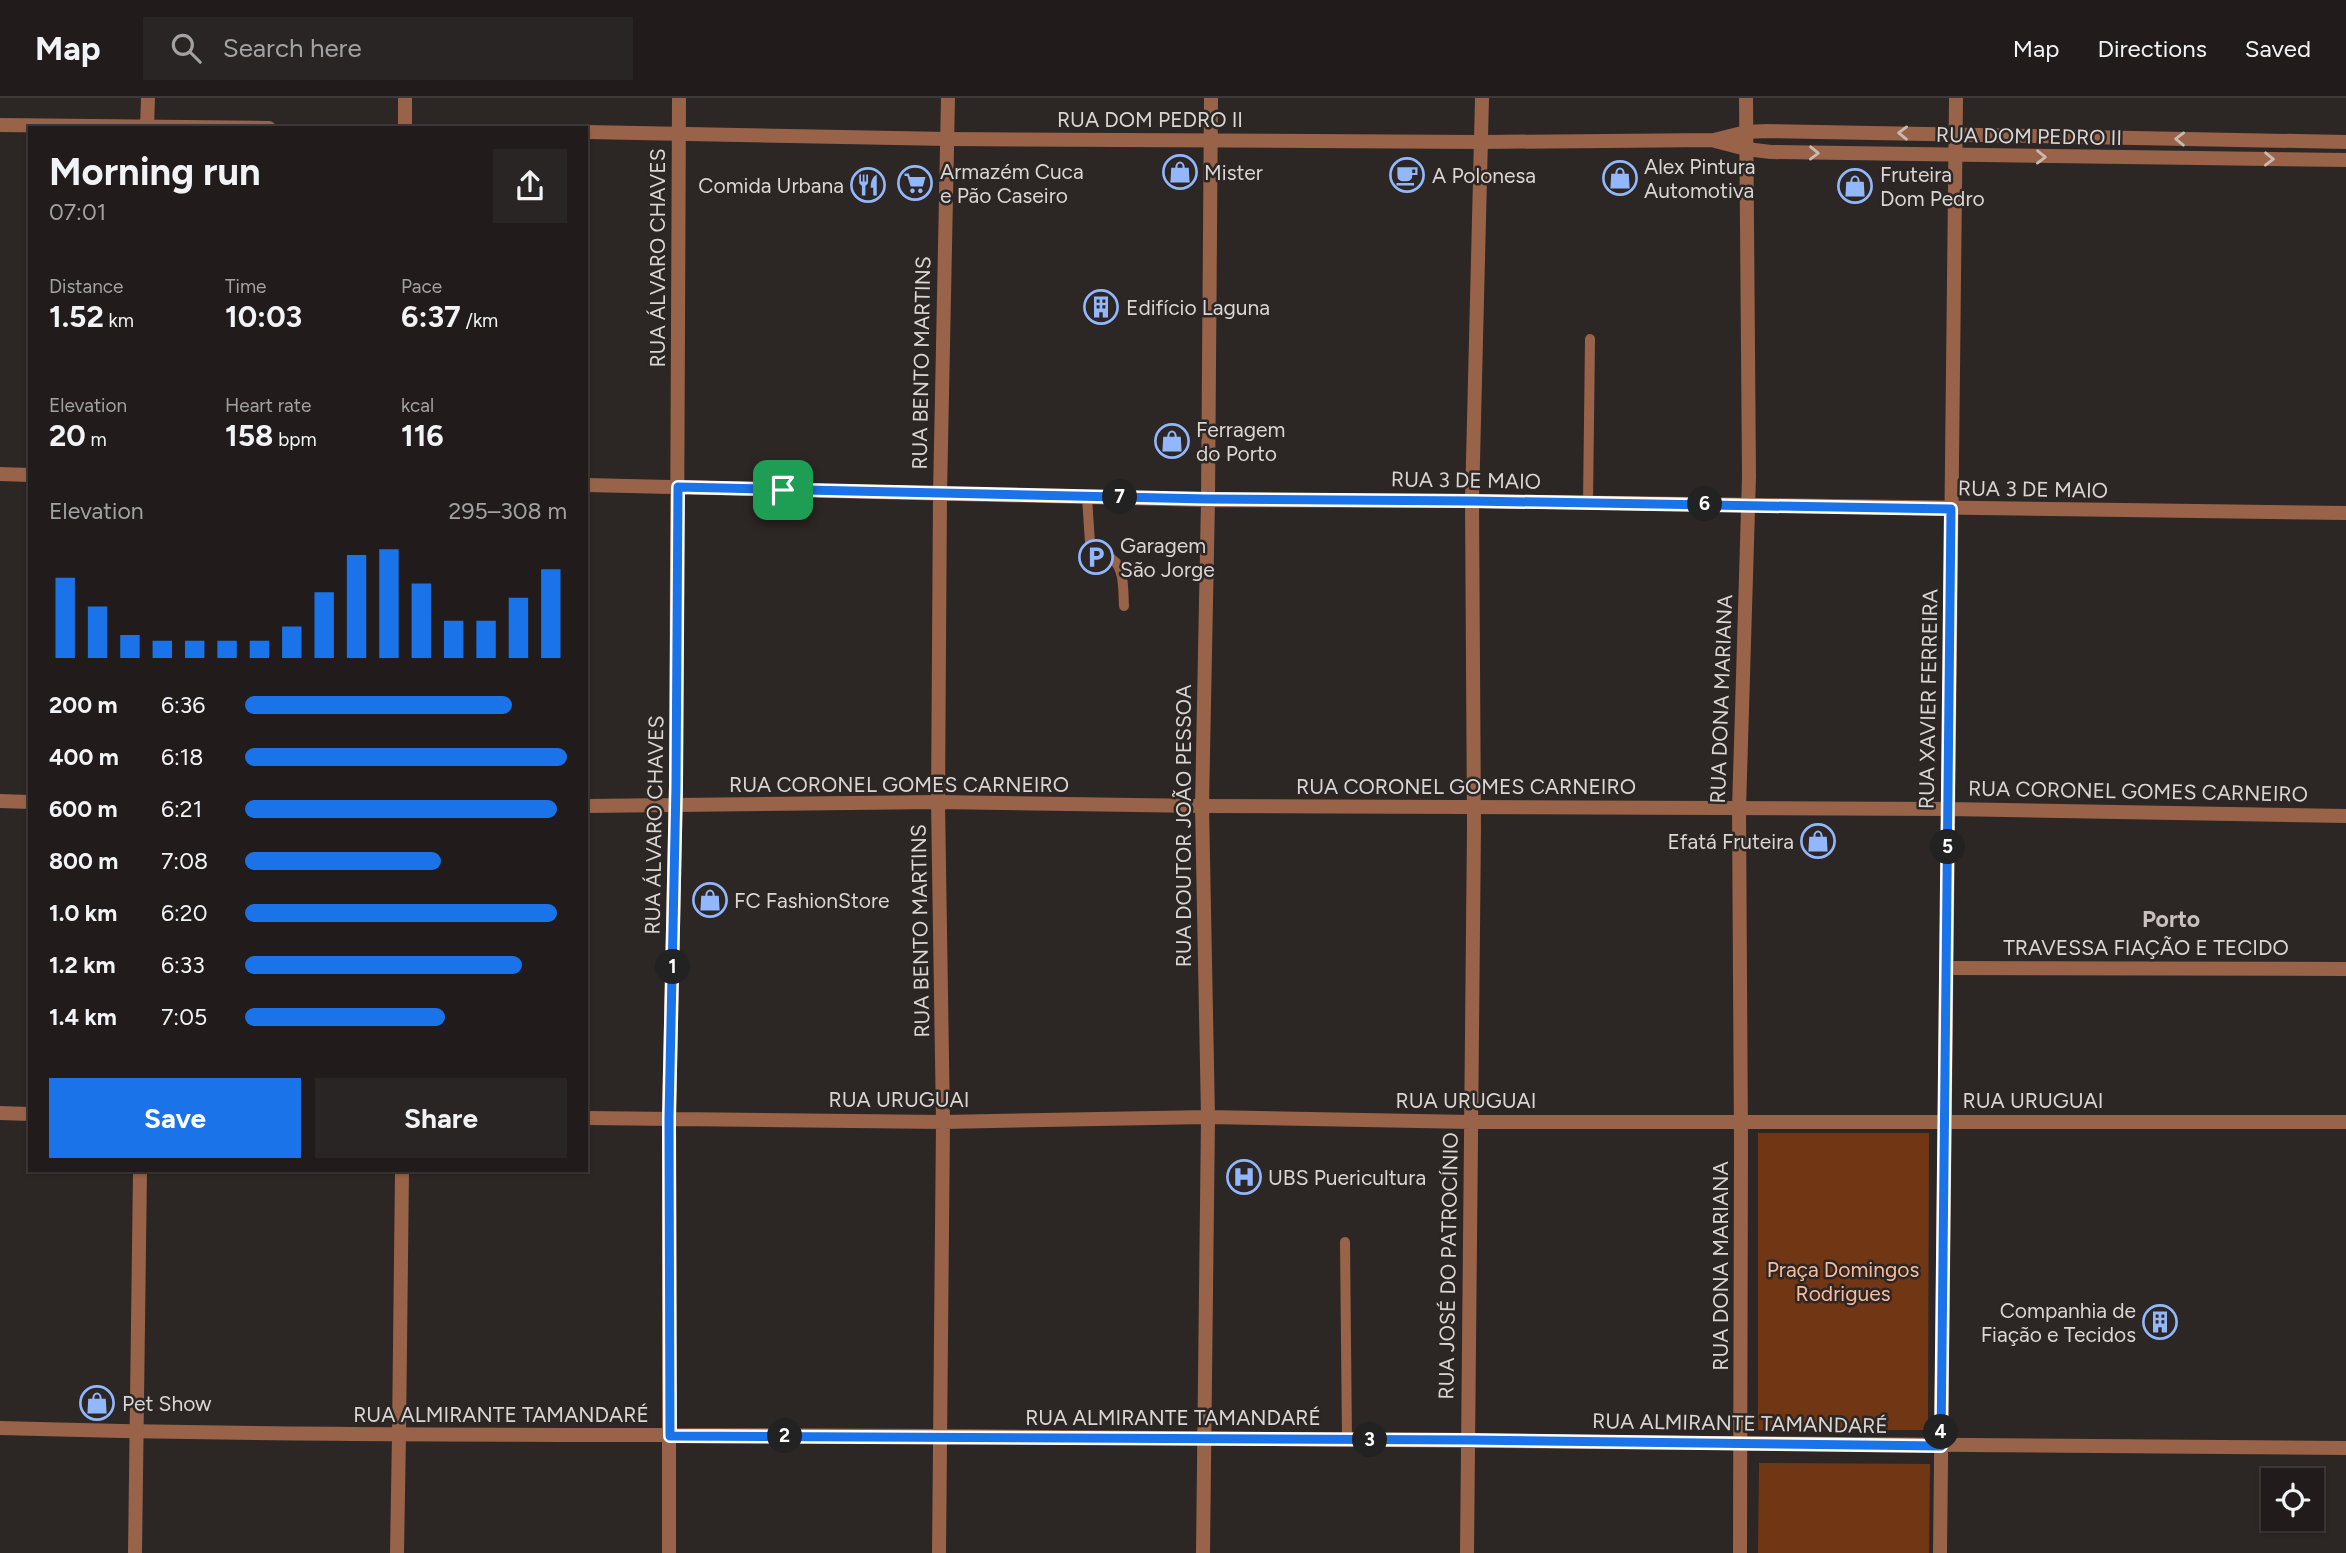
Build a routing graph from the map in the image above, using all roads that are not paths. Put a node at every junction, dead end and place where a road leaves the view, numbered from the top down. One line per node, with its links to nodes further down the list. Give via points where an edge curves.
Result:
1 (148, 98): 11 (street)
2 (405, 98): 12 (street)
3 (679, 98): 15 (street, RUA ÁLVARO CHAVES)
4 (948, 98): 17 (street, RUA BENTO MARTINS)
5 (1211, 98): 19 (street, RUA DOUTOR JOÃO PESSOA)
6 (1482, 98): 20 (street, RUA JOSÉ DO PATROCÍNIO)
7 (1746, 98): 14 (street, RUA DONA MARIANA)
8 (1956, 98): 16 (street, RUA XAVIER FERREIRA)
9 (0, 125): 10 (street)
10 (74, 126)
11 (147, 126)
12 (405, 126)
13 (588, 132): 15 (street, RUA DOM PEDRO II)
14 (1746, 132): 16 (street, RUA DOM PEDRO II, one-way to 14); 18 (street, RUA DOM PEDRO II); 22 (street, RUA DONA MARIANA)
15 (678, 133): 17 (street, RUA DOM PEDRO II); 29 (street, RUA ÁLVARO CHAVES)
16 (1955, 134): 21 (street, RUA DOM PEDRO II, one-way to 16); 23 (street, RUA XAVIER FERREIRA)
17 (948, 139): 19 (street, RUA DOM PEDRO II); 30 (street, RUA BENTO MARTINS)
18 (1714, 140): 20 (street, RUA DOM PEDRO II); 22 (street, RUA DOM PEDRO II)
19 (1210, 141): 20 (street, RUA DOM PEDRO II); 32 (street, RUA DOUTOR JOÃO PESSOA)
20 (1481, 142): 33 (street, RUA JOSÉ DO PATROCÍNIO)
21 (2346, 142)
22 (1746, 149): 23 (street, RUA DOM PEDRO II, one-way to 23); 35 (street, RUA DONA MARIANA)
23 (1955, 156): 24 (street, RUA DOM PEDRO II, one-way to 24); 36 (street, RUA XAVIER FERREIRA)
24 (2346, 160)
25 (1590, 339): 34 (lane)
26 (0, 474): 27 (street)
27 (28, 475)
28 (588, 485): 29 (street, RUA 3 DE MAIO)
29 (678, 487): 30 (street, RUA 3 DE MAIO); 43 (street, RUA ÁLVARO CHAVES)
30 (940, 494): 31 (street, RUA 3 DE MAIO); 41 (street, RUA BENTO MARTINS)
31 (1087, 497): 32 (street, RUA 3 DE MAIO); 38 (lane, via 1090,543 1120,566)
32 (1208, 499): 33 (street, RUA 3 DE MAIO); 44 (street, RUA DOUTOR JOÃO PESSOA)
33 (1472, 501): 34 (street, RUA 3 DE MAIO); 45 (street, RUA JOSÉ DO PATROCÍNIO)
34 (1588, 502): 35 (street, RUA 3 DE MAIO)
35 (1748, 505): 36 (street, RUA 3 DE MAIO); 46 (street, RUA DONA MARIANA)
36 (1951, 509): 37 (street, RUA 3 DE MAIO); 47 (street, RUA XAVIER FERREIRA)
37 (2346, 513)
38 (1124, 607)
39 (0, 801): 40 (street)
40 (28, 802)
41 (938, 802): 43 (street, RUA CORONEL GOMES CARNEIRO); 44 (street, RUA CORONEL GOMES CARNEIRO); 58 (street, RUA BENTO MARTINS)
42 (588, 806): 43 (street, RUA CORONEL GOMES CARNEIRO)
43 (676, 806): 55 (street, RUA ÁLVARO CHAVES)
44 (1202, 806): 45 (street, RUA CORONEL GOMES CARNEIRO); 53 (street, RUA DOUTOR JOÃO PESSOA)
45 (1474, 807): 46 (street, RUA CORONEL GOMES CARNEIRO); 59 (street, RUA JOSÉ DO PATROCÍNIO)
46 (1739, 808): 47 (street, RUA CORONEL GOMES CARNEIRO); 56 (street, RUA DONA MARIANA)
47 (1948, 809): 48 (street, RUA CORONEL GOMES CARNEIRO); 49 (street, RUA XAVIER FERREIRA)
48 (2346, 816)
49 (1947, 968): 50 (street, TRAVESSA FIAÇÃO E TECIDO); 57 (street, RUA XAVIER FERREIRA)
50 (2346, 968)
51 (0, 1113): 52 (street)
52 (28, 1114)
53 (1208, 1117): 58 (street, RUA URUGUAI); 59 (street, RUA URUGUAI); 69 (street, RUA DOUTOR JOÃO PESSOA)
54 (588, 1118): 55 (street, RUA URUGUAI)
55 (669, 1118): 58 (street, RUA URUGUAI); 67 (street, RUA ÁLVARO CHAVES)
56 (1741, 1120): 57 (street, RUA URUGUAI); 59 (street, RUA URUGUAI); 72 (street, RUA DONA MARIANA)
57 (1945, 1121): 60 (street, RUA URUGUAI); 73 (street, RUA XAVIER FERREIRA)
58 (943, 1122): 68 (street, RUA BENTO MARTINS)
59 (1471, 1122): 71 (street, RUA JOSÉ DO PATROCÍNIO)
60 (2346, 1122)
61 (140, 1172): 65 (street)
62 (402, 1172): 66 (street)
63 (1345, 1242): 70 (lane)
64 (0, 1428): 65 (street, RUA ALMIRANTE TAMANDARÉ)
65 (135, 1432): 66 (street, RUA ALMIRANTE TAMANDARÉ); 75 (street)
66 (399, 1434): 67 (street, RUA ALMIRANTE TAMANDARÉ); 76 (street)
67 (670, 1436): 68 (street, RUA ALMIRANTE TAMANDARÉ); 77 (street, RUA ÁLVARO CHAVES)
68 (940, 1436): 69 (street, RUA ALMIRANTE TAMANDARÉ); 78 (street, RUA BENTO MARTINS)
69 (1204, 1439): 70 (street, RUA ALMIRANTE TAMANDARÉ); 79 (street, RUA DOUTOR JOÃO PESSOA)
70 (1347, 1440): 71 (street, RUA ALMIRANTE TAMANDARÉ)
71 (1468, 1440): 72 (street, RUA ALMIRANTE TAMANDARÉ); 80 (street, RUA JOSÉ DO PATROCÍNIO)
72 (1740, 1445): 73 (street, RUA ALMIRANTE TAMANDARÉ); 81 (street, RUA DONA MARIANA)
73 (1941, 1446): 74 (street, RUA ALMIRANTE TAMANDARÉ); 82 (street, RUA XAVIER FERREIRA)
74 (2346, 1448)
75 (135, 1553)
76 (397, 1553)
77 (669, 1553)
78 (939, 1553)
79 (1203, 1553)
80 (1467, 1553)
81 (1740, 1553)
82 (1940, 1553)

